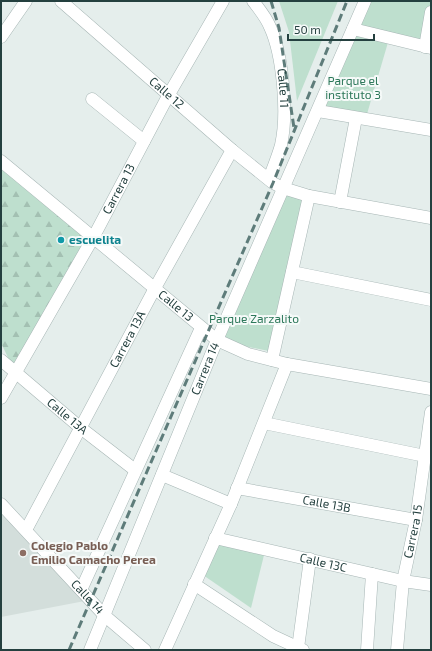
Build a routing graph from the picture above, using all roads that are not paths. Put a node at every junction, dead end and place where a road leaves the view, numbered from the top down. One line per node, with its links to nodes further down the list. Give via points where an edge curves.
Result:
1 (26, 1): 8 (street)
2 (61, 1): 10 (street, Calle 12)
3 (223, 1): 10 (street, Carrera 13)
4 (253, 1): 18 (street, Calle 11, via 270,27 279,58 283,131)
5 (365, 1): 7 (street, Carrera 14)
6 (431, 12): 9 (street)
7 (353, 29): 9 (street); 12 (street, Carrera 14)
8 (1, 37)
9 (428, 47)
10 (168, 96): 15 (street, Carrera 13); 16 (street, Calle 12)
11 (92, 99): 15 (street)
12 (318, 111): 13 (street); 18 (street, Carrera 14)
13 (356, 118): 14 (street); 20 (street)
14 (431, 130)
15 (144, 141): 22 (street, Carrera 13)
16 (232, 150): 18 (street, Calle 12); 24 (street, Carrera 13A)
17 (1, 161): 22 (street, Calle 13)
18 (275, 183): 19 (street); 27 (street, Carrera 14)
19 (309, 196): 20 (street); 23 (street)
20 (340, 202): 21 (street)
21 (431, 218)
22 (93, 238): 24 (street, Calle 13); 31 (street, Carrera 13)
23 (292, 272): 25 (street); 29 (street)
24 (155, 288): 26 (street, Calle 13); 36 (street, Carrera 13A)
25 (431, 300)
26 (201, 328): 27 (street, Calle 13); 38 (street, Carrera 14)
27 (217, 340): 29 (street, Calle 13, via 248,354); 39 (street, Carrera 14)
28 (1, 360): 31 (street, Calle 13A)
29 (272, 360): 30 (street, Calle 13)
30 (287, 364): 32 (street, Calle 13); 35 (street)
31 (15, 372): 33 (street, Carrera 13); 36 (street, Calle 13A)
32 (431, 389)
33 (1, 398)
34 (431, 412): 37 (street, Carrera 15)
35 (264, 423): 37 (street); 40 (street)
36 (82, 429): 38 (street, Calle 13A); 44 (street, Carrera 13A)
37 (425, 456): 43 (street, Carrera 15)
38 (135, 470): 51 (street, Carrera 14)
39 (162, 475): 42 (street); 52 (street, Carrera 14)
40 (237, 488): 42 (street); 43 (street, Calle 13B)
41 (1, 504): 44 (street, Calle 14)
42 (231, 504): 45 (street)
43 (416, 520): 48 (street, Carrera 15)
44 (26, 530): 51 (street, Calle 14)
45 (215, 538): 46 (street, Calle 13C); 49 (street)
46 (310, 559): 47 (street, Calle 13C); 53 (street)
47 (372, 574): 48 (street, Calle 13C); 57 (street)
48 (403, 581): 50 (street, Calle 13C); 58 (street, Carrera 15)
49 (194, 584): 53 (street, via 273,636); 56 (street)
50 (431, 585)
51 (81, 590): 52 (street, Calle 14)
52 (104, 616): 54 (street, Carrera 14); 55 (street, Calle 14)
53 (300, 649)
54 (90, 650)
55 (145, 650)
56 (165, 650)
57 (367, 650)
58 (397, 650)

